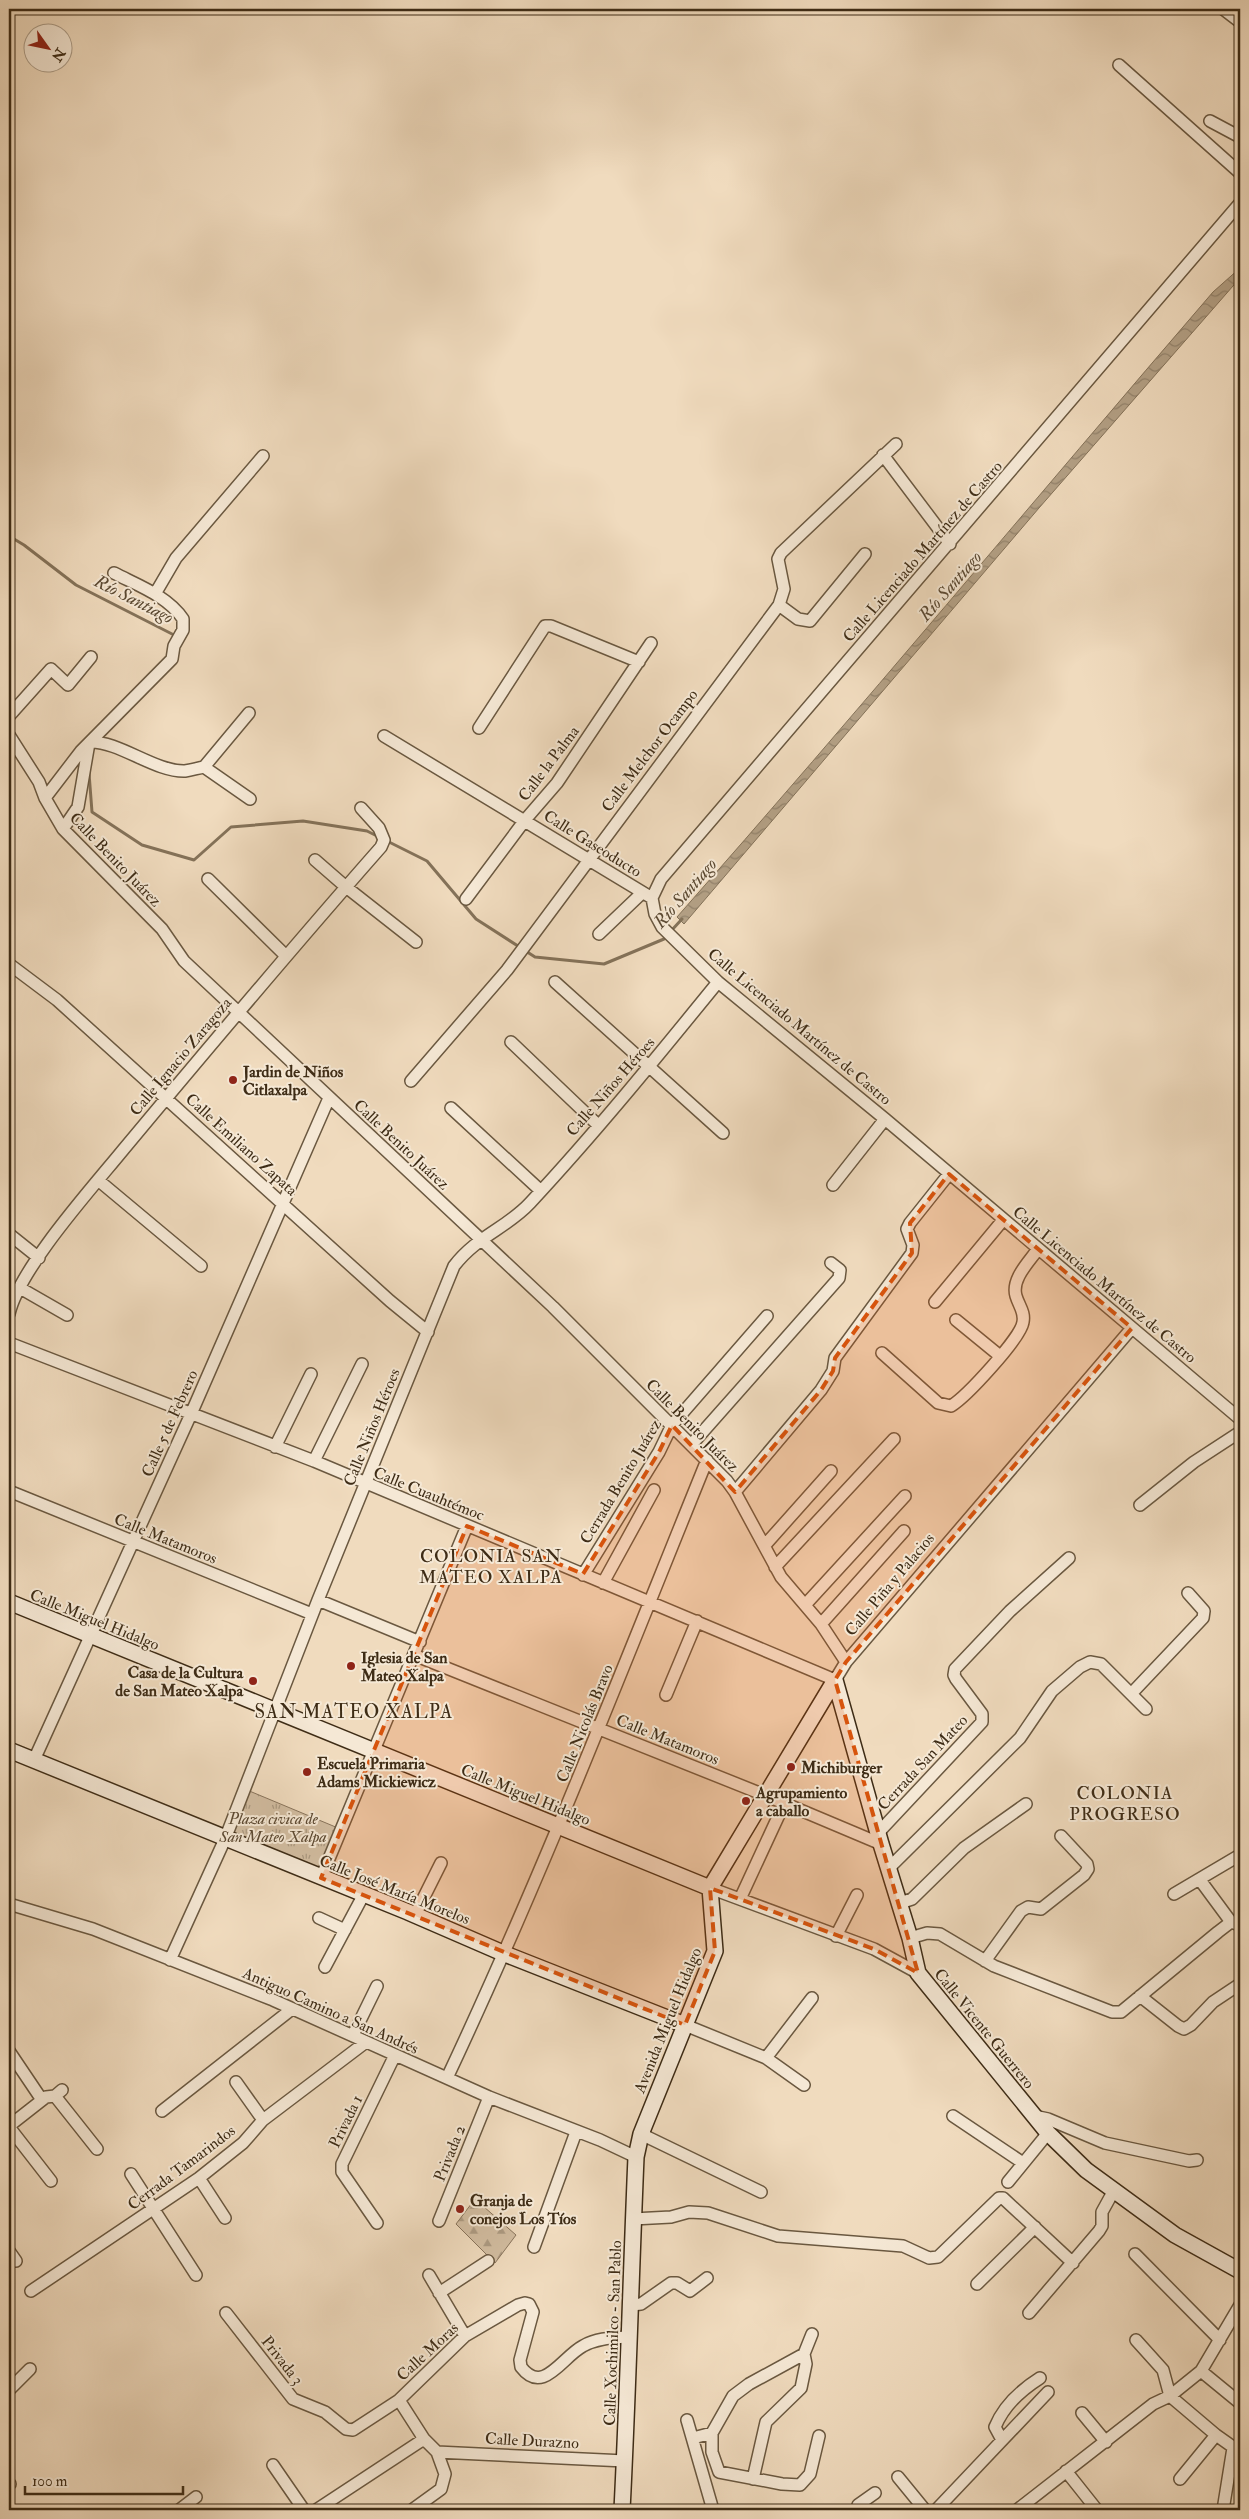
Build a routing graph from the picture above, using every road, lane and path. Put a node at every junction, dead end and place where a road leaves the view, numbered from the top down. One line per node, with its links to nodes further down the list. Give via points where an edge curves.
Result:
1 (1223, 9): 2 (street)
2 (1240, 22)
3 (1119, 65): 6 (street)
4 (1210, 121): 5 (street)
5 (1240, 137)
6 (1240, 173)
7 (1240, 203): 11 (street, Calle Licenciado Martínez de Castro)
8 (896, 444): 9 (street, Calle Melchor Ocampo)
9 (883, 455): 11 (street); 15 (street, Calle Melchor Ocampo, via 781,553 778,559 784,589)
10 (263, 456): 14 (street, via 176,558)
11 (950, 544): 35 (street, Calle Licenciado Martínez de Castro)
12 (864, 554): 15 (street, via 810,621 798,620)
13 (114, 573): 14 (street)
14 (155, 594): 24 (street, via 183,619 183,630 174,646 172,660)
15 (779, 604): 31 (street, Calle Melchor Ocampo)
16 (651, 643): 18 (street, Calle la Palma)
17 (91, 657): 20 (street, via 68,685 51,670)
18 (639, 662): 21 (street, via 552,626 545,626); 29 (street, Calle la Palma, via 557,783)
19 (249, 713): 25 (street)
20 (9, 716)
21 (479, 728)
22 (9, 736): 26 (street, Calle Benito Juárez, via 39,782)
23 (384, 736): 29 (street, Calle Gaseoducto)
24 (96, 742): 25 (street, via 184,771); 26 (street); 30 (street, via 78,807)
25 (204, 767): 27 (street)
26 (44, 798): 30 (street, Calle Benito Juárez)
27 (250, 799)
28 (361, 808): 34 (street, Calle Ignacio Zaragoza, via 380,829 384,840 381,848)
29 (525, 820): 31 (street, Calle Gaseoducto); 36 (street, Calle la Palma)
30 (63, 829): 43 (street, Calle Benito Juárez, via 162,929 184,961)
31 (588, 858): 35 (street, Calle Gaseoducto); 46 (street, Calle Melchor Ocampo, via 494,986)
32 (315, 860): 34 (street)
33 (208, 879): 39 (street)
34 (346, 887): 38 (street); 39 (street, Calle Ignacio Zaragoza)
35 (647, 896): 37 (street, Calle Licenciado Martínez de Castro); 42 (street, Calle Licenciado Martínez de Castro, via 662,927)
36 (466, 899)
37 (599, 934)
38 (416, 942)
39 (285, 955): 43 (street, Calle Ignacio Zaragoza)
40 (9, 964): 47 (street, Calle Emiliano Zapata, via 57,1000)
41 (556, 982): 45 (street)
42 (718, 982): 45 (street, Calle Niños Héroes); 50 (street, Calle Licenciado Martínez de Castro)
43 (238, 1012): 47 (street, Calle Ignacio Zaragoza); 48 (street, Calle Benito Juárez)
44 (511, 1042): 51 (street)
45 (650, 1066): 51 (street, Calle Niños Héroes); 52 (street)
46 (411, 1081)
47 (167, 1097): 54 (street, Calle Ignacio Zaragoza); 57 (street, Calle Emiliano Zapata)
48 (329, 1098): 57 (street, Calle 5 de Febrero); 60 (street, Calle Benito Juárez)
49 (451, 1108): 56 (street)
50 (885, 1119): 53 (street, Calle Licenciado Martínez de Castro); 55 (street)
51 (598, 1125): 56 (street, Calle Niños Héroes)
52 (723, 1133)
53 (949, 1174): 58 (street, Calle Licenciado Martínez de Castro); 91 (street, Calle Benito Juárez, via 910,1223 907,1230 913,1245 912,1253 835,1358 833,1371 821,1390)
54 (98, 1180): 62 (street, Calle Ignacio Zaragoza); 64 (street)
55 (833, 1185)
56 (541, 1191): 60 (street, Calle Niños Héroes, via 528,1206)
57 (282, 1203): 72 (street, Calle Emiliano Zapata); 78 (street, Calle 5 de Febrero)
58 (1003, 1220): 61 (street, Calle Licenciado Martínez de Castro); 66 (street)
59 (9, 1234): 62 (street)
60 (480, 1239): 72 (street, Calle Niños Héroes, via 454,1266); 80 (street, Calle Benito Juárez)
61 (1038, 1249): 71 (street, Calle Licenciado Martínez de Castro); 75 (street, via 1017,1280 1015,1295 1024,1313 1023,1324)
62 (39, 1258): 65 (street, Calle Ignacio Zaragoza)
63 (831, 1263): 83 (street, via 840,1270 839,1278)
64 (201, 1266)
65 (20, 1288): 67 (street, Calle Ignacio Zaragoza); 68 (street)
66 (935, 1302)
67 (9, 1314)
68 (67, 1315)
69 (767, 1316): 80 (street, Cerrada Benito Juárez)
70 (956, 1320): 75 (street)
71 (1132, 1328): 79 (street, Calle Licenciado Martínez de Castro); 113 (street, Calle Piña y Palacios)
72 (428, 1332): 88 (street, Calle Niños Héroes)
73 (9, 1343): 78 (street, Calle Cuauhtémoc)
74 (882, 1353): 75 (street, via 938,1403 951,1406 961,1400)
75 (1000, 1356)
76 (362, 1364): 86 (street)
77 (311, 1374): 84 (street)
78 (192, 1414): 84 (street, Calle Cuauhtémoc); 96 (street, Calle 5 de Febrero)
79 (1240, 1419)
80 (672, 1425): 83 (street, Calle Benito Juárez); 100 (street, Cerrada Benito Juárez, via 659,1452)
81 (1240, 1432): 93 (street, via 1194,1462)
82 (894, 1439): 99 (street)
83 (692, 1444): 85 (street, Calle Benito Juárez)
84 (275, 1447): 86 (street, Calle Cuauhtémoc)
85 (707, 1460): 91 (street, Calle Benito Juárez); 104 (street, Calle Nicolás Bravo)
86 (314, 1462): 88 (street, Calle Cuauhtémoc)
87 (831, 1471): 97 (street)
88 (366, 1485): 94 (street, Calle Cuauhtémoc); 103 (street, Calle Niños Héroes)
89 (654, 1490): 101 (street)
90 (9, 1491): 96 (street, Calle Matamoros)
91 (735, 1492): 97 (street, Calle Benito Juárez)
92 (905, 1496): 106 (street)
93 (1140, 1505)
94 (467, 1526): 100 (street, Calle Cuauhtémoc); 111 (street)
95 (904, 1531): 109 (street)
96 (133, 1542): 107 (street, Calle Matamoros); 110 (street, Calle 5 de Febrero)
97 (765, 1545): 99 (street, Calle Benito Juárez)
98 (1069, 1558): 128 (street, Cerrada San Mateo, via 1010,1611 955,1669 956,1680 982,1714 982,1722)
99 (775, 1567): 106 (street, Calle Benito Juárez)
100 (583, 1574): 101 (street, Calle Cuauhtémoc)
101 (603, 1583): 104 (street, Calle Cuauhtémoc)
102 (1188, 1593): 115 (street, via 1204,1611 1203,1618)
103 (318, 1600): 107 (street, Calle Niños Héroes); 111 (street)
104 (650, 1601): 108 (street, Calle Cuauhtémoc); 119 (street, Calle Nicolás Bravo)
105 (9, 1602): 110 (main road, Calle Miguel Hidalgo)
106 (805, 1605): 109 (street, Calle Benito Juárez)
107 (312, 1614): 118 (street, Calle Niños Héroes)
108 (697, 1621): 114 (street, Calle Cuauhtémoc); 116 (street)
109 (820, 1624): 113 (street, Calle Benito Juárez)
110 (91, 1636): 118 (main road, Calle Miguel Hidalgo); 122 (street, Calle 5 de Febrero)
111 (420, 1642): 112 (street)
112 (414, 1656): 119 (street, Calle Matamoros); 121 (street)
113 (846, 1662): 114 (street, Calle Piña y Palacios)
114 (835, 1680): 123 (main road, Calle Piña y Palacios); 128 (main road, Calle Vicente Guerrero)
115 (1131, 1694): 117 (street); 132 (street, via 1101,1664 1090,1662 1080,1667 1052,1691 1020,1738)
116 (666, 1695)
117 (1146, 1709)
118 (274, 1711): 121 (main road, Calle Miguel Hidalgo); 129 (street, Calle Niños Héroes)
119 (599, 1729): 123 (street, Calle Matamoros); 126 (street, Calle Nicolás Bravo)
120 (9, 1750): 122 (main road, Calle José María Morelos)
121 (374, 1752): 126 (main road, Calle Miguel Hidalgo); 133 (street)
122 (34, 1760): 129 (main road, Calle José María Morelos)
123 (767, 1796): 124 (street, Calle Matamoros); 135 (main road, Calle Piña y Palacios)
124 (784, 1804): 128 (street, Calle Matamoros); 139 (street)
125 (1026, 1804): 140 (street, via 964,1848 912,1899)
126 (560, 1826): 135 (main road, Calle Miguel Hidalgo); 148 (street, Calle Nicolás Bravo)
127 (1061, 1836): 150 (street, via 1088,1869 1041,1909 1028,1907 1021,1911)
128 (879, 1838): 132 (main road, Calle Vicente Guerrero)
129 (225, 1839): 133 (main road, Calle José María Morelos); 149 (street, Calle Niños Héroes)
130 (1240, 1855): 134 (street)
131 (441, 1862): 142 (street)
132 (889, 1868): 140 (main road, Calle Vicente Guerrero)
133 (321, 1878): 136 (main road, Calle José María Morelos)
134 (1200, 1880): 137 (street); 144 (street)
135 (710, 1888): 139 (street, Calle Miguel Hidalgo); 158 (main road, Avenida Miguel Hidalgo, via 715,1951)
136 (364, 1894): 142 (main road, Calle José María Morelos); 145 (street)
137 (1174, 1894)
138 (857, 1895): 146 (street)
139 (740, 1899): 146 (street, Calle Miguel Hidalgo)
140 (900, 1903): 147 (main road, Calle Vicente Guerrero)
141 (9, 1904): 149 (street, Antiguo Camino a San Andrés, via 92,1929)
142 (415, 1915): 148 (main road, Calle José María Morelos)
143 (319, 1918): 145 (street)
144 (1236, 1924): 155 (street)
145 (345, 1930): 151 (street)
146 (836, 1936): 152 (street, Calle Miguel Hidalgo, via 874,1949)
147 (910, 1938): 150 (street, via 927,1932 940,1934); 152 (main road, Calle Vicente Guerrero)
148 (505, 1954): 158 (main road, Calle José María Morelos); 164 (street, Calle Nicolás Bravo)
149 (170, 1960): 157 (street, Antiguo Camino a San Andrés)
150 (985, 1961): 155 (street, via 1112,2012 1121,2012)
151 (325, 1967)
152 (918, 1973): 171 (main road, Calle Vicente Guerrero)
153 (1240, 1984): 155 (street, via 1227,1991 1184,2028)
154 (377, 1986): 159 (street)
155 (1140, 1996)
156 (812, 1998): 163 (street)
157 (292, 2009): 159 (street, Antiguo Camino a San Andrés); 169 (street)
158 (685, 2024): 163 (street); 176 (main road, Avenida Miguel Hidalgo)
159 (353, 2035): 160 (street, Antiguo Camino a San Andrés)
160 (366, 2042): 162 (street, Antiguo Camino a San Andrés); 172 (street, Cerrada Tamarindos)
161 (9, 2051): 168 (street)
162 (395, 2055): 164 (street, Antiguo Camino a San Andrés); 191 (street, Privada 1, via 342,2164 342,2172)
163 (766, 2058): 166 (street)
164 (447, 2078): 167 (street, Antiguo Camino a San Andrés)
165 (236, 2082): 172 (street)
166 (804, 2085)
167 (489, 2097): 174 (street, Antiguo Camino a San Andrés); 190 (street, Privada 2)
168 (42, 2100): 173 (street); 177 (street, via 59,2093)
169 (162, 2111)
170 (953, 2116): 180 (street)
171 (1034, 2116): 175 (main road, Calle Vicente Guerrero); 179 (street, via 1105,2143)
172 (263, 2120): 182 (street, Cerrada Tamarindos, via 242,2143)
173 (9, 2126): 183 (street)
174 (576, 2132): 178 (street, Antiguo Camino a San Andrés); 193 (street)
175 (1048, 2133): 180 (street); 186 (main road, Calle Vicente Guerrero)
176 (641, 2134): 178 (main road, Avenida Miguel Hidalgo); 185 (street)
177 (97, 2149)
178 (636, 2157): 189 (main road, Calle Xochimilco - San Pablo)
179 (1197, 2160)
180 (1023, 2163): 184 (street)
181 (131, 2174): 187 (street)
182 (199, 2178): 187 (street, Cerrada Tamarindos); 188 (street)
183 (51, 2181)
184 (1008, 2182)
185 (761, 2192)
186 (1113, 2192): 198 (street, via 1102,2212 1102,2226); 199 (main road, Calle Vicente Guerrero, via 1175,2235)
187 (154, 2210): 200 (street); 204 (street, Cerrada Tamarindos)
188 (225, 2218)
189 (634, 2219): 192 (street, via 689,2212 708,2213 778,2236 903,2246 929,2258 938,2257 999,2198 1008,2202); 206 (main road, Calle Xochimilco - San Pablo)
190 (439, 2221)
191 (377, 2223)
192 (1035, 2227): 198 (street); 203 (street)
193 (534, 2247)
194 (9, 2251): 196 (street)
195 (1135, 2254): 214 (street)
196 (16, 2261)
197 (488, 2261): 205 (street)
198 (1072, 2263): 208 (street)
199 (1240, 2271)
200 (196, 2275)
201 (428, 2275): 205 (street)
202 (707, 2278): 206 (street, via 690,2291 671,2283 641,2304)
203 (977, 2284)
204 (31, 2291)
205 (439, 2293): 211 (street)
206 (632, 2305): 212 (main road, Calle Xochimilco - San Pablo)
207 (1240, 2305): 214 (street)
208 (1029, 2313)
209 (226, 2314): 222 (street, Privada 3, via 293,2400 325,2412 346,2430 353,2430)
210 (812, 2334): 215 (street)
211 (465, 2336): 212 (street, Calle Moras, via 518,2305 530,2304 532,2312 520,2367 532,2378 540,2379 580,2347 594,2340); 222 (street, Calle Moras)
212 (628, 2337): 235 (main road, Calle Xochimilco - San Pablo)
213 (1136, 2340): 221 (street, via 1163,2370)
214 (1220, 2340): 217 (street)
215 (804, 2354): 226 (street, via 733,2396); 239 (street, via 806,2364 801,2388 766,2422)
216 (30, 2369): 219 (street)
217 (1201, 2371): 221 (street); 223 (street)
218 (1040, 2378): 231 (street, via 1022,2389 999,2416 994,2426)
219 (9, 2390)
220 (1048, 2392): 231 (street)
221 (1170, 2396): 227 (street); 232 (street, via 1153,2404)
222 (399, 2400): 230 (street, Calle Moras)
223 (1240, 2403)
224 (1082, 2413): 232 (street)
225 (687, 2420): 229 (street)
226 (712, 2433): 229 (street); 239 (street, via 712,2452 719,2472)
227 (1216, 2435): 233 (street); 240 (street)
228 (819, 2436): 239 (street, via 810,2474 800,2485)
229 (693, 2438): 244 (street)
230 (424, 2440): 234 (street, Calle Moras); 247 (street)
231 (1002, 2440): 252 (street)
232 (1106, 2442): 237 (street)
233 (1237, 2450): 255 (street)
234 (438, 2452): 235 (street, Calle Durazno); 248 (street, via 445,2474 444,2484)
235 (624, 2461): 249 (main road, Calle Xochimilco - San Pablo)
236 (273, 2465): 246 (street)
237 (1066, 2471): 243 (street); 254 (street)
238 (898, 2477): 251 (street)
239 (754, 2479)
240 (1180, 2479)
241 (875, 2493): 250 (street, via 858,2505)
242 (196, 2497): 245 (street)
243 (1031, 2506): 253 (street)
244 (709, 2509)
245 (179, 2510)
246 (304, 2510)
247 (316, 2510)
248 (412, 2510)
249 (622, 2510)
250 (857, 2510)
251 (925, 2510)
252 (936, 2510)
253 (1017, 2510)
254 (1097, 2510)
255 (1223, 2510)

